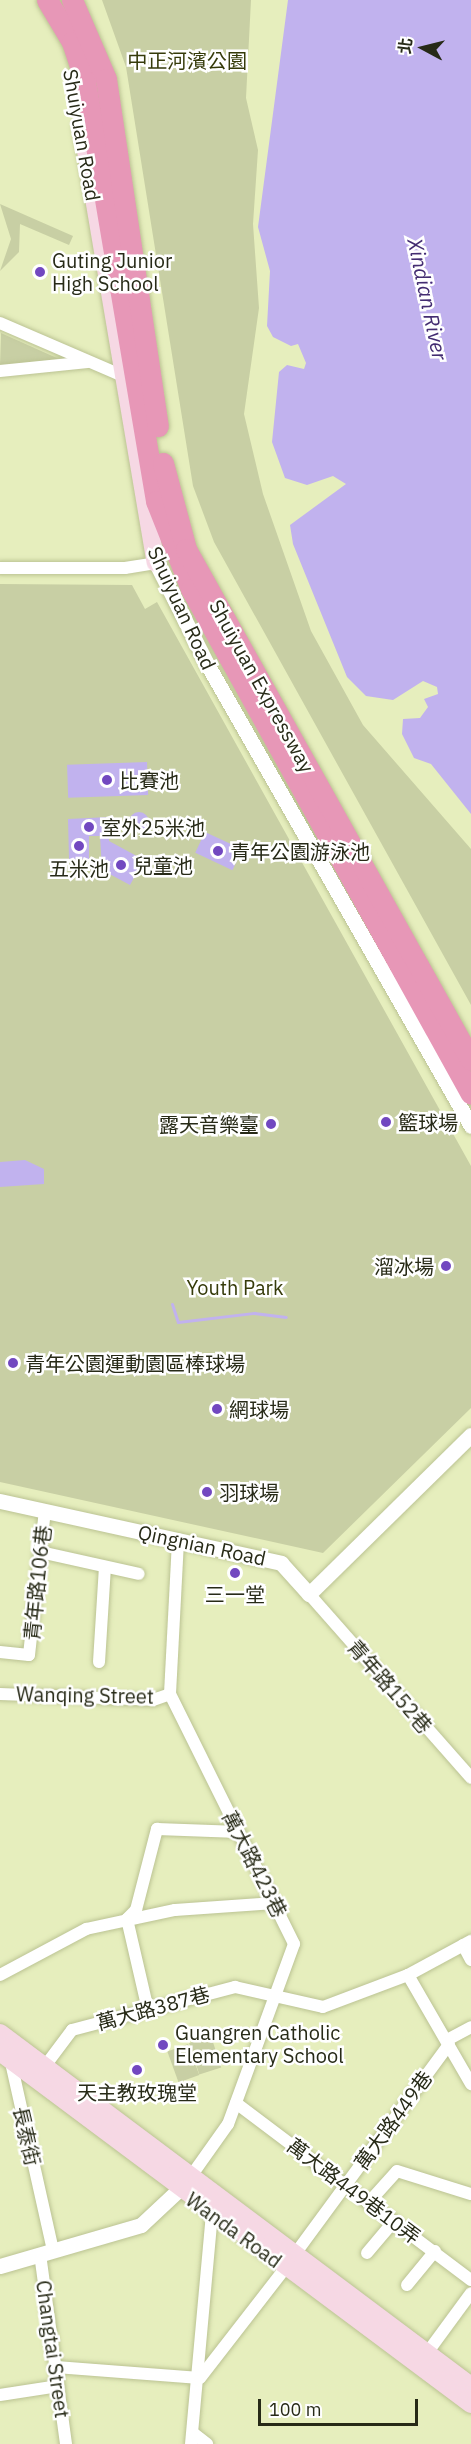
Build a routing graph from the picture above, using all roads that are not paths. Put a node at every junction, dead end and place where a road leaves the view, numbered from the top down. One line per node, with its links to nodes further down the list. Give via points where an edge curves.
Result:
1 (37, 0): 9 (main road, Shuiyuan Road, via 63,46 76,88)
2 (46, 0): 13 (highway, Shuiyuan Expressway, via 72,42 85,81 156,501 190,589)
3 (57, 0): 5 (highway, Shuiyuan Expressway, via 83,46)
4 (72, 0): 5 (highway, Shuiyuan Expressway, via 106,79)
5 (137, 281): 12 (highway, Shuiyuan Expressway, via 164,474 186,549)
6 (0, 322): 7 (street)
7 (90, 362): 8 (street); 9 (street)
8 (0, 371)
9 (121, 375): 10 (main road, Shuiyuan Road)
10 (156, 563): 11 (street, via 125,568); 14 (street, Shuiyuan Road, via 207,664)
11 (0, 568)
12 (471, 1060)
13 (471, 1094)
14 (471, 1126)
15 (471, 1434): 22 (street)
16 (0, 1501): 17 (street, Qingnian Road)
17 (45, 1511): 18 (street, Qingnian Road); 19 (street, 青年路106巷)
18 (178, 1541): 22 (street, Qingnian Road, via 281,1563); 26 (street, 萬大路423巷)
19 (40, 1552): 20 (street); 23 (street, 青年路106巷, via 29,1655)
20 (105, 1567): 21 (street); 24 (street)
21 (139, 1574)
22 (309, 1594): 27 (street, 青年路152巷)
23 (0, 1652)
24 (99, 1662)
25 (0, 1694): 26 (street, Wanqing Street, via 153,1700)
26 (170, 1694): 28 (street, 萬大路423巷)
27 (471, 1778)
28 (239, 1832): 29 (street, 萬大路423巷); 30 (street, via 157,1829 136,1910)
29 (275, 1903): 30 (street, via 175,1910); 35 (street, 萬大路423巷, via 294,1944)
30 (127, 1919): 33 (street, via 86,1929); 36 (street)
31 (467, 1943): 32 (street); 34 (street, 萬大路387巷)
32 (471, 1960)
33 (0, 1975)
34 (408, 1975): 35 (street, 萬大路387巷, via 323,2007); 39 (street)
35 (278, 1992): 36 (street, 萬大路387巷, via 261,1996 235,1987); 42 (street, 萬大路423巷)
36 (148, 2010): 40 (street, 萬大路387巷, via 72,2030)
37 (471, 2027): 39 (street)
38 (3, 2041): 40 (main road, Wanda Road); 43 (main road, Wanda Road); 50 (street, 長泰街)
39 (448, 2042): 41 (street); 44 (street, 萬大路449巷)
40 (45, 2066): 43 (main road, Wanda Road)
41 (471, 2084)
42 (236, 2103): 43 (street, 萬大路423巷); 44 (street, 萬大路449巷10弄)
43 (186, 2184): 47 (main road, Wanda Road); 50 (street, via 141,2225); 52 (main road, Wanda Road)
44 (345, 2185): 46 (street, 萬大路449巷10弄); 52 (street, 萬大路449巷)
45 (471, 2194): 46 (street, via 397,2171)
46 (370, 2201): 48 (street, 萬大路449巷10弄)
47 (212, 2211): 52 (main road, Wanda Road); 59 (street)
48 (394, 2221): 49 (street, 萬大路449巷10弄); 51 (street)
49 (435, 2251): 54 (street, 萬大路449巷10弄); 55 (street)
50 (47, 2252): 53 (street); 58 (street, Changtai Street)
51 (367, 2253)
52 (290, 2260): 57 (main road, Wanda Road); 59 (street, 萬大路449巷); 63 (main road, Wanda Road)
53 (0, 2266)
54 (471, 2280)
55 (407, 2285)
56 (471, 2293): 57 (street)
57 (427, 2353): 61 (main road, Wanda Road)
58 (56, 2367): 59 (street); 60 (street, Changtai Street)
59 (200, 2378): 64 (street)
60 (58, 2386): 62 (street); 65 (street, Changtai Street)
61 (471, 2386)
62 (0, 2395)
63 (471, 2404)
64 (192, 2439): 66 (street)
65 (66, 2444)
66 (207, 2444)

